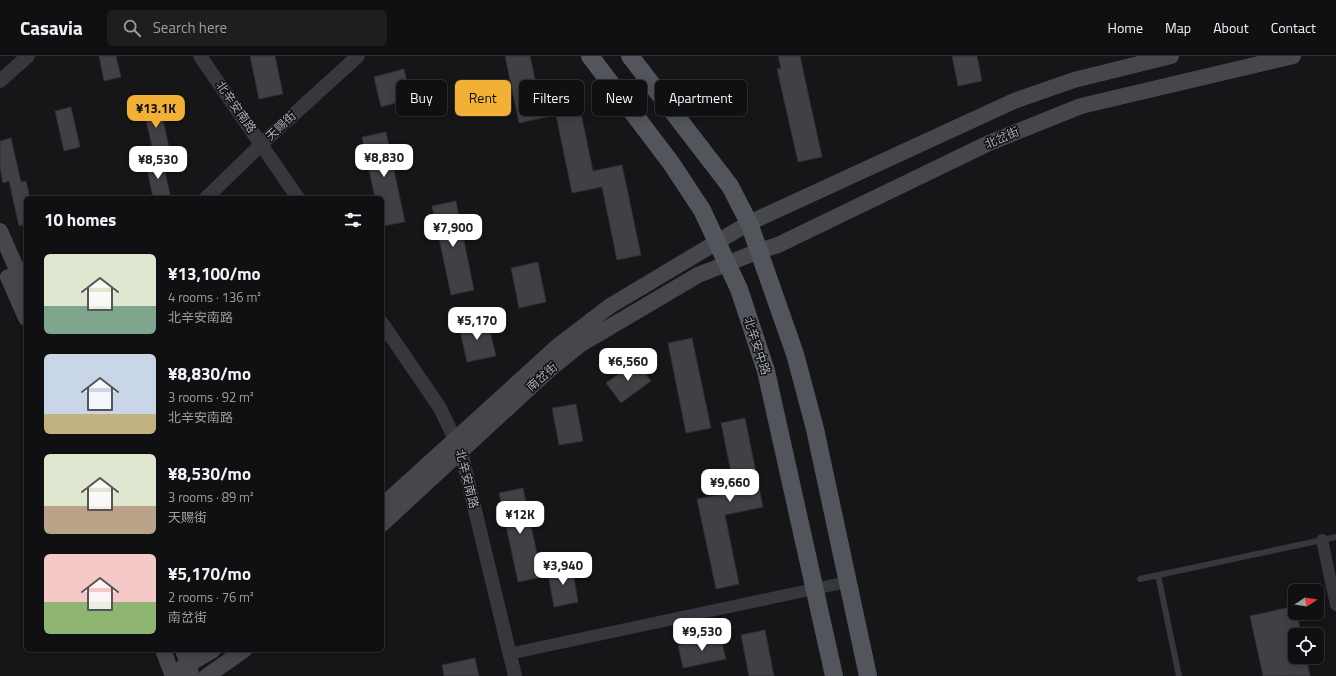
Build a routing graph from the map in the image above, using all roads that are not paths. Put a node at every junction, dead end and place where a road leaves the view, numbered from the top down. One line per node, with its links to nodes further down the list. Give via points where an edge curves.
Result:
1 (28, 56): 8 (street)
2 (200, 56): 9 (street, 北辛安南路)
3 (358, 56): 9 (street, 天赐街)
4 (590, 56): 14 (main road, 北辛安中路, via 671,163 702,210)
5 (630, 56): 12 (main road, via 730,186)
6 (1172, 56): 12 (main road, via 1074,80 1014,101)
7 (1293, 56): 15 (main road, 北岔街, via 1080,106 989,143 778,245)
8 (0, 81)
9 (262, 144): 10 (street, 天赐街); 11 (street, 北辛安南路)
10 (208, 196)
11 (297, 196)
12 (749, 223): 14 (main road); 15 (main road)
13 (0, 231): 18 (main road)
14 (717, 242): 17 (main road, 北辛安中路); 21 (main road, 南岔街, via 610,306 559,345)
15 (759, 251): 17 (main road, 北岔街); 28 (main road, via 795,354)
16 (0, 259): 19 (main road)
17 (727, 265): 21 (main road, 南岔街, via 698,275 581,344); 29 (main road, 北辛安中路, via 739,288 766,372)
18 (24, 285)
19 (24, 313)
20 (384, 326): 21 (street, 北辛安南路, via 440,408)
21 (458, 446): 22 (main road, 南岔街); 23 (main road, 南岔街); 34 (street, 北辛安南路)
22 (384, 504)
23 (384, 522)
24 (1336, 537): 25 (lane)
25 (1322, 540): 26 (lane); 30 (street)
26 (1158, 575): 27 (lane); 41 (lane)
27 (1140, 579)
28 (847, 582): 29 (street); 40 (main road)
29 (815, 589): 34 (street); 39 (main road, 北辛安中路)
30 (1336, 605)
31 (164, 652): 36 (main road)
32 (209, 652): 35 (main road)
33 (241, 652): 37 (main road)
34 (509, 654): 38 (street, 北辛安南路)
35 (188, 663): 36 (main road)
36 (172, 675)
37 (207, 676)
38 (515, 676)
39 (834, 676)
40 (868, 676)
41 (1179, 676)

